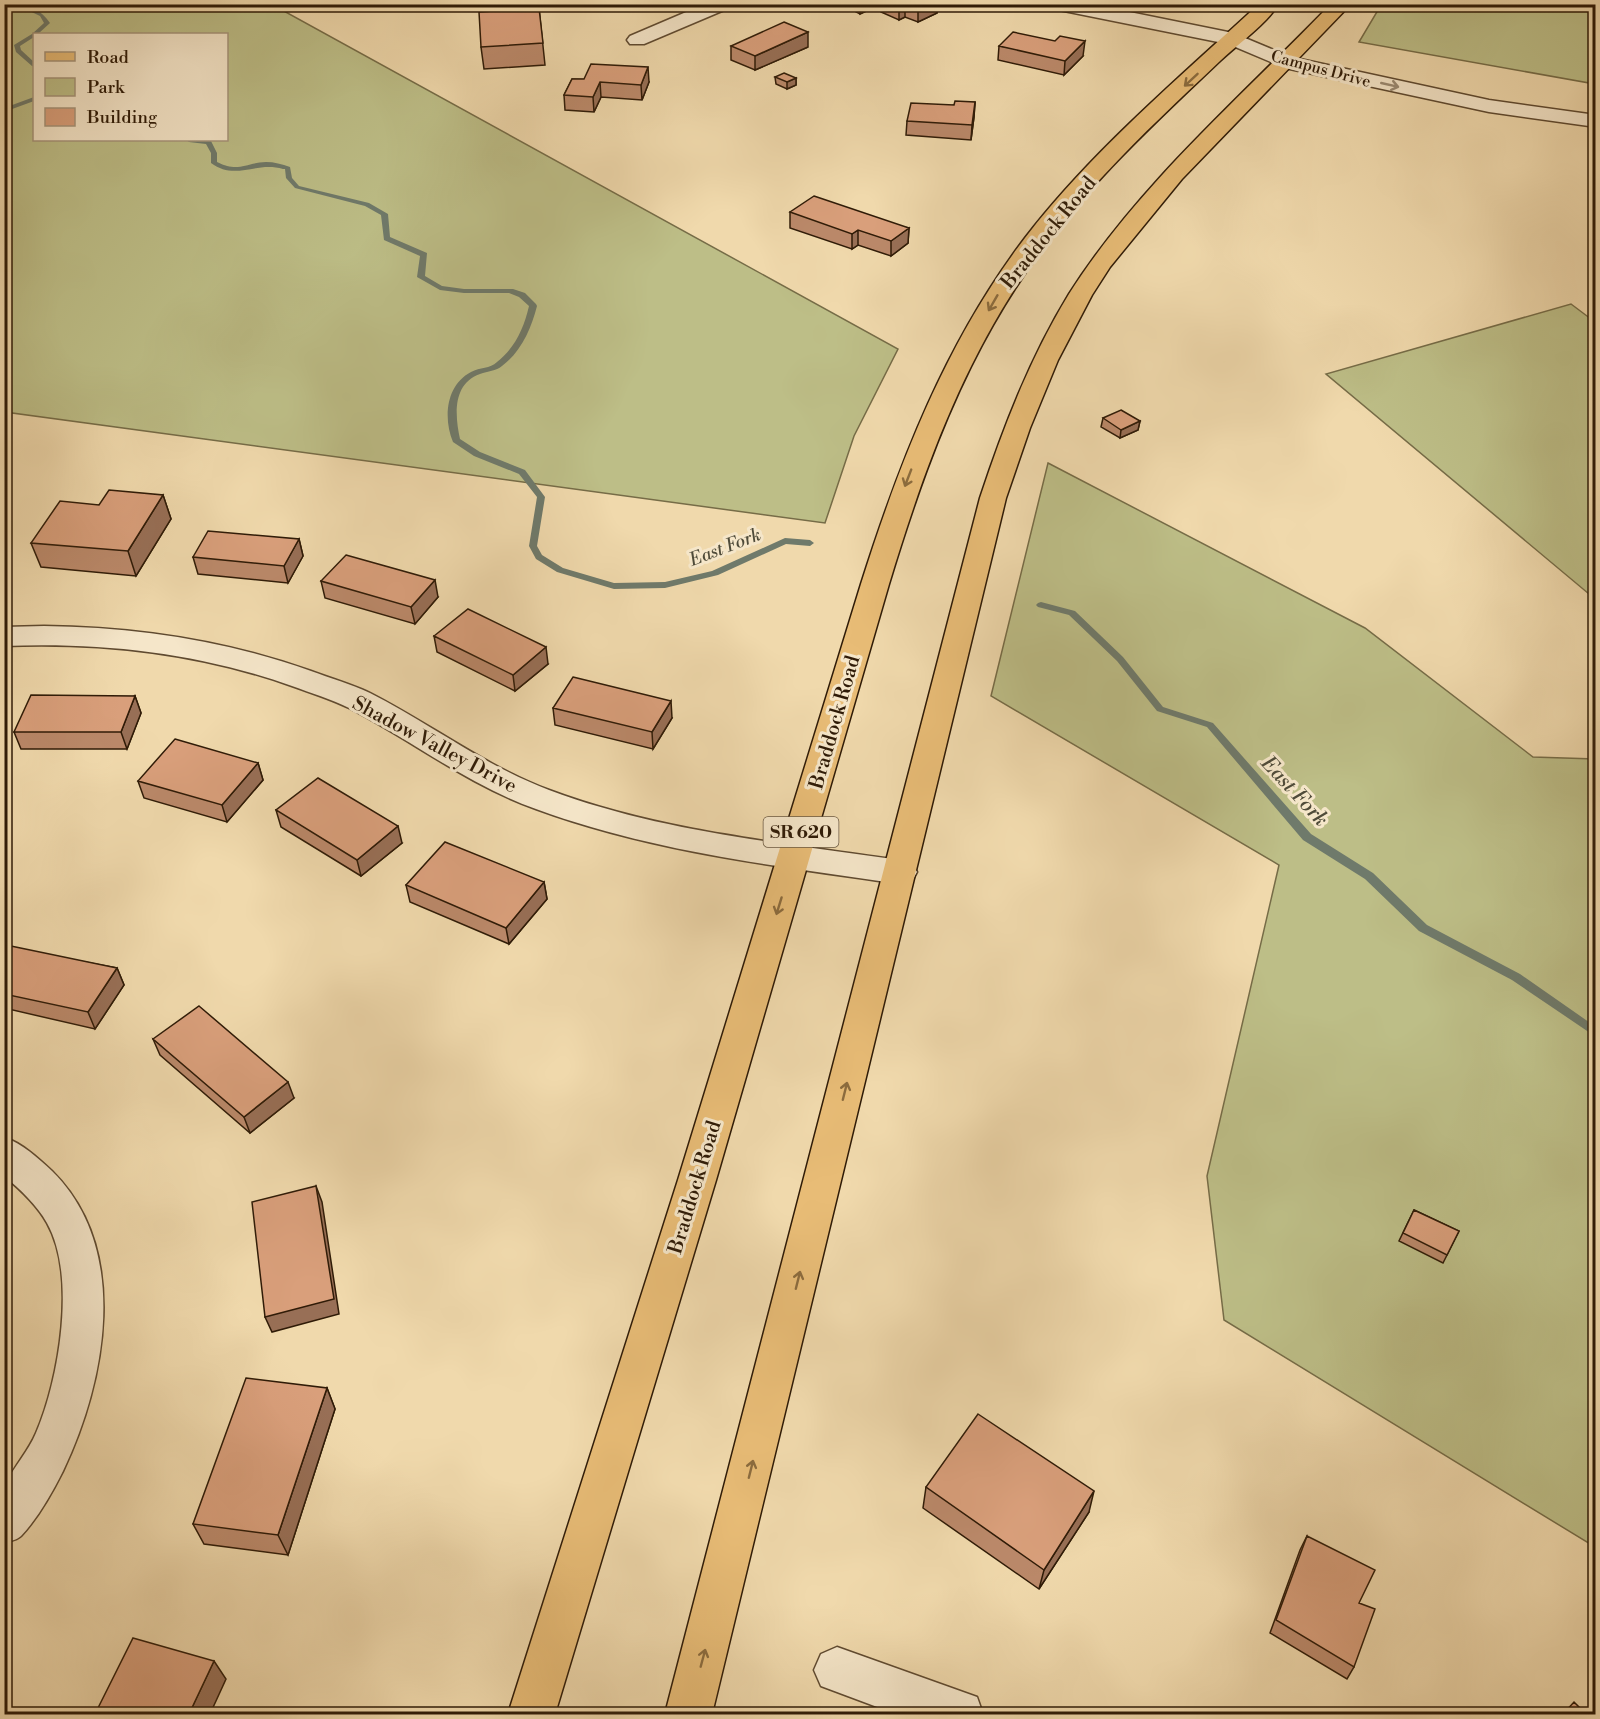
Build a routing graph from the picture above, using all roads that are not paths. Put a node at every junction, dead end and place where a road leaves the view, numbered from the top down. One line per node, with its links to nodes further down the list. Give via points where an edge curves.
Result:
1 (722, 4): 6 (street)
2 (1059, 4): 5 (street, Campus Drive)
3 (1269, 4): 5 (main road, Braddock Road / SR 620)
4 (1342, 4): 7 (main road)
5 (1233, 39): 7 (street, Campus Drive); 11 (main road, Braddock Road / SR 620, one-way to 11, via 1112,155 1055,217 1008,278 956,364 906,485)
6 (637, 40)
7 (1294, 54): 8 (street, Campus Drive); 9 (street, Campus Drive, one-way to 9, via 1489,106); 12 (main road, via 1194,154 1122,236 1056,338 1007,453 993,498)
8 (1568, 98)
9 (1596, 121)
10 (4, 637): 11 (street, Shadow Valley Drive, via 151,641 275,668 361,701 472,768 559,806 675,837)
11 (794, 856): 12 (street, Shadow Valley Drive); 16 (main road, Braddock Road / SR 620, one-way to 16)
12 (900, 873): 17 (main road, one-way to 12)
13 (4, 1153): 14 (street, via 49,1194 68,1224 81,1266 84,1313 77,1368 57,1434 41,1468)
14 (4, 1521)
15 (837, 1670): 18 (street)
16 (531, 1714)
17 (688, 1714)
18 (960, 1714)

